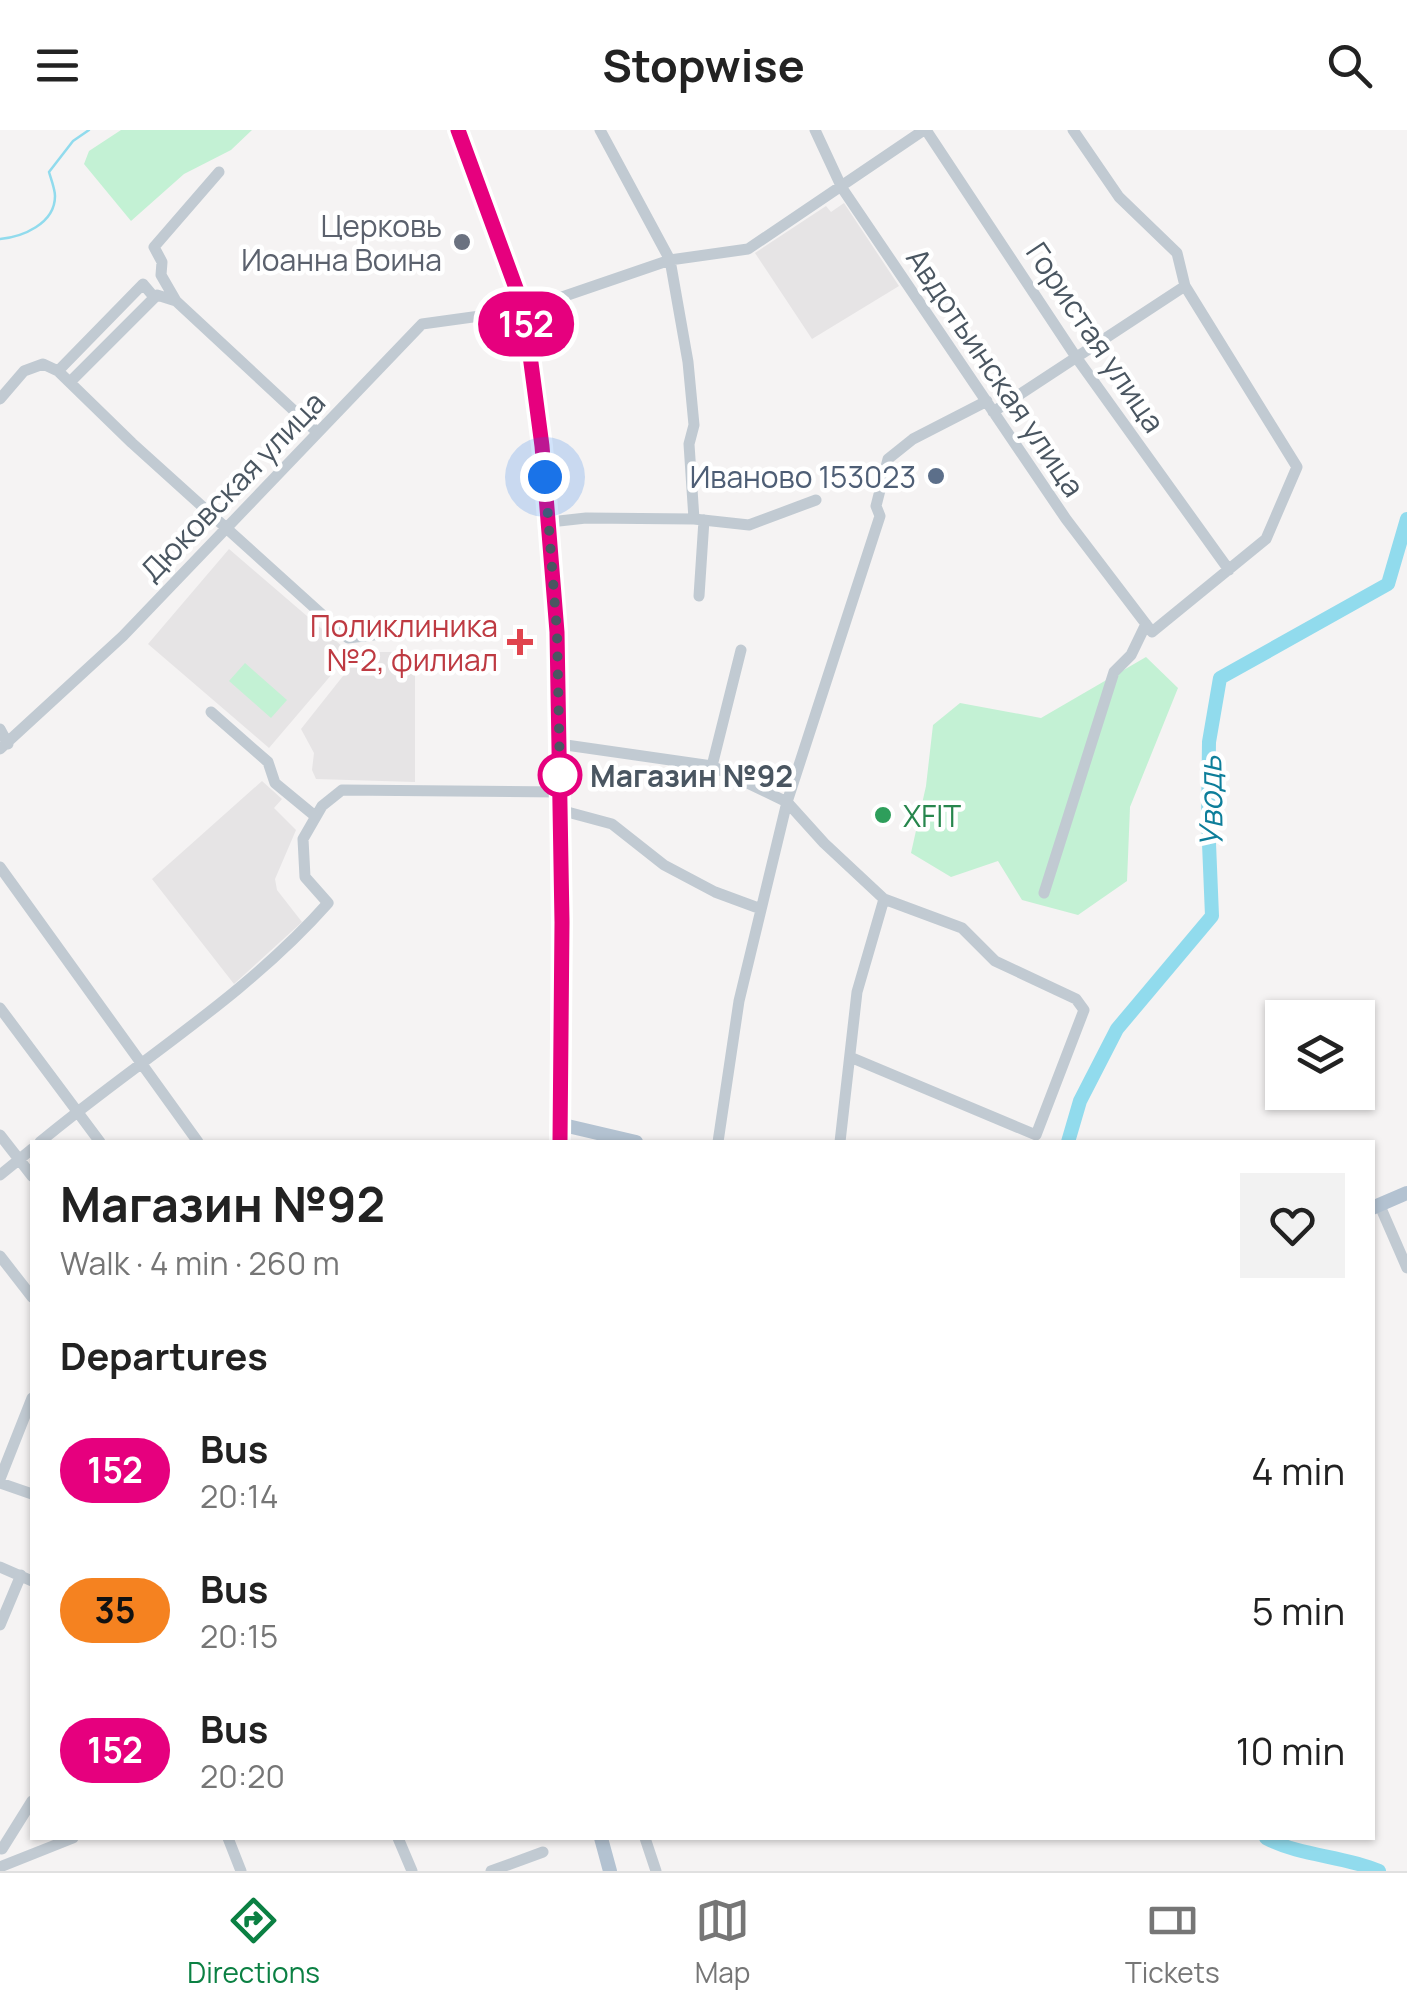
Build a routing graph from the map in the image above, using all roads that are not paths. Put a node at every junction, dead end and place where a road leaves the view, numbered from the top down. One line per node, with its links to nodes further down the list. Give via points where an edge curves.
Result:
1 (458, 130): 12 (main road)
2 (600, 130): 8 (street)
3 (815, 130): 7 (street, Авдотьинская улица)
4 (925, 130): 7 (street, Дюковская улица); 13 (street, Гористая улица)
5 (1073, 130): 9 (street, via 1119,197 1176,253)
6 (220, 172): 11 (street, via 154,247)
7 (842, 188): 8 (street, Дюковская улица, via 748,249); 17 (street, Авдотьинская улица)
8 (670, 260): 12 (street, Дюковская улица); 20 (street, via 688,362)
9 (1185, 286): 13 (street); 23 (street, via 1298,466 1266,539)
10 (154, 297): 11 (street); 14 (street, via 143,284); 15 (street)
11 (176, 301): 18 (street)
12 (524, 310): 18 (street, Дюковская улица, via 422,324); 21 (main road)
13 (1076, 358): 17 (street); 23 (street, Гористая улица)
14 (58, 372): 15 (street); 16 (street, via 44,364 31,367)
15 (70, 382): 22 (street)
16 (0, 399)
17 (990, 406): 25 (street, Авдотьинская улица); 34 (street, via 914,439 888,459 876,506 880,516)
18 (317, 432): 22 (street, Дюковская улица)
19 (816, 500): 20 (street, via 749,525)
20 (699, 519): 21 (street); 24 (street)
21 (550, 522): 30 (main road)
22 (226, 529): 26 (street, via 348,638); 31 (street, Дюковская улица)
23 (1229, 570): 25 (street)
24 (700, 596)
25 (1149, 628): 38 (street, via 1114,672)
26 (422, 629)
27 (741, 650): 32 (street)
28 (211, 712): 36 (street, via 268,762 274,783)
29 (0, 729): 31 (street)
30 (560, 744): 32 (street); 33 (main road)
31 (4, 746)
32 (712, 766): 34 (street)
33 (560, 792): 35 (main road); 36 (street, via 342,790)
34 (786, 802): 39 (street); 40 (street)
35 (560, 810): 40 (street, via 612,824 664,865); 45 (main road)
36 (314, 816): 43 (street, via 303,839 305,877 328,902 236,991)
37 (0, 868): 43 (street)
38 (1044, 893)
39 (884, 899): 42 (street, via 856,992); 42 (street, via 962,928 996,961 1076,999 1084,1010 1036,1135)
40 (761, 909): 52 (street, via 739,1000)
41 (0, 1008): 44 (street)
42 (850, 1056): 53 (street)
43 (138, 1063): 44 (street); 49 (street)
44 (77, 1112): 47 (street); 48 (street)
45 (560, 1124): 50 (main road); 51 (main road)
46 (0, 1134): 55 (street)
47 (42, 1140)
48 (98, 1140)
49 (196, 1140)
50 (560, 1140)
51 (628, 1140)
52 (718, 1140)
53 (840, 1140)
54 (30, 1151): 55 (street)
55 (20, 1160): 56 (street); 57 (street)
56 (30, 1173)
57 (0, 1175)
58 (1407, 1193): 59 (main road)
59 (1376, 1207): 61 (street)
60 (0, 1256): 62 (street)
61 (1407, 1268)
62 (30, 1295)
63 (30, 1403): 64 (street)
64 (0, 1481): 65 (street)
65 (30, 1493)
66 (0, 1567): 67 (street)
67 (27, 1578): 68 (street)
68 (0, 1625)
69 (30, 1804): 75 (street)
70 (68, 1840): 77 (street)
71 (229, 1840): 79 (street)
72 (399, 1840): 80 (street)
73 (602, 1840): 82 (main road)
74 (646, 1840): 83 (street)
75 (1, 1849): 77 (street)
76 (544, 1852): 81 (street)
77 (17, 1862): 78 (street)
78 (0, 1868)
79 (241, 1871)
80 (412, 1871)
81 (491, 1871)
82 (610, 1871)
83 (656, 1871)

